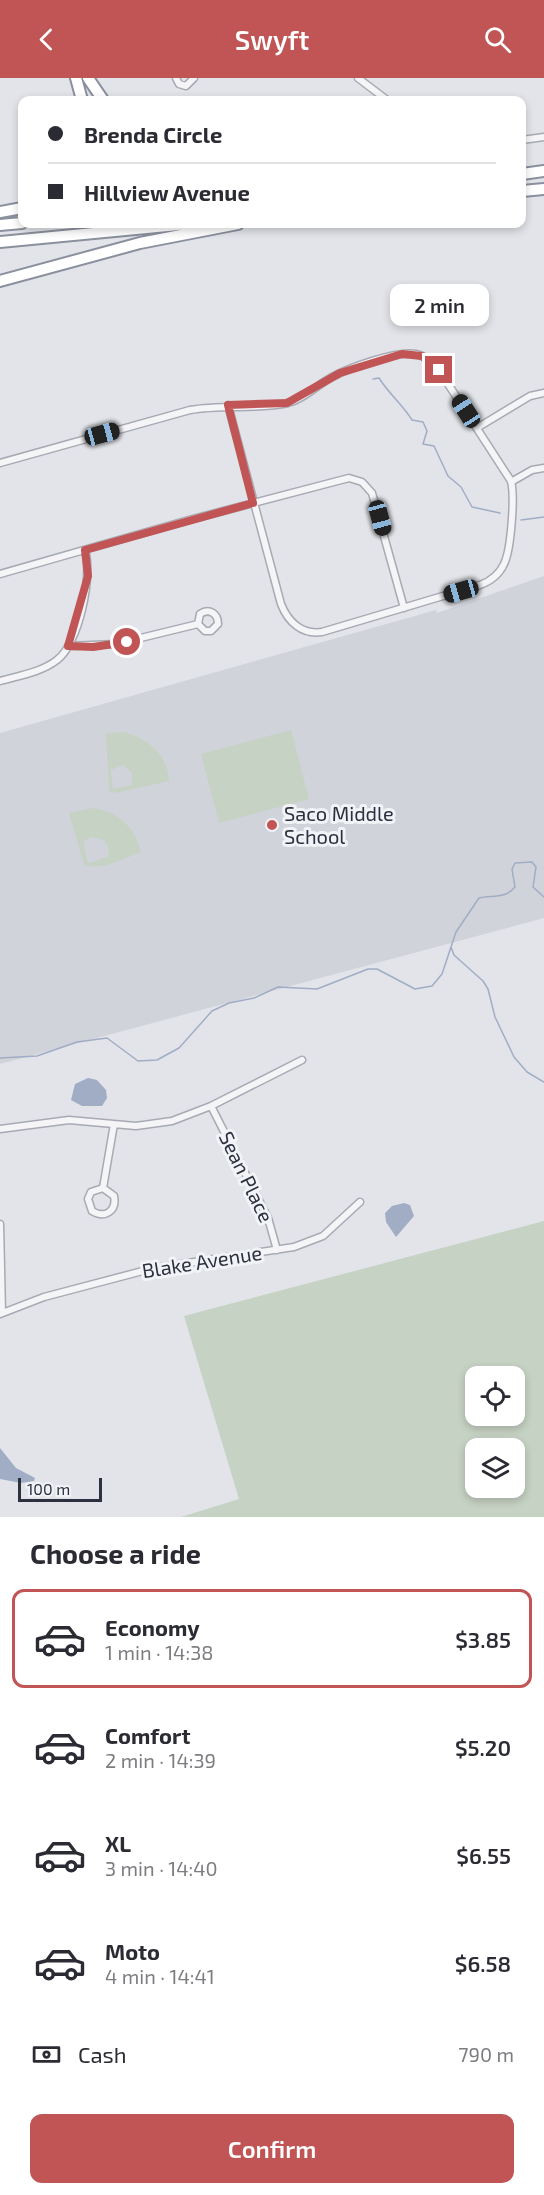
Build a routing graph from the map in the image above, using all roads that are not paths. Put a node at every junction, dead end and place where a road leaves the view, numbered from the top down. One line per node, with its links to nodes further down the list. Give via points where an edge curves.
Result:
1 (76, 78): 6 (highway)
2 (88, 78): 7 (highway)
3 (176, 78): 4 (street, via 184,86)
4 (194, 78)
5 (358, 78): 8 (street)
6 (81, 96)
7 (100, 96)
8 (382, 96)
9 (544, 137): 10 (street)
10 (526, 139)
11 (544, 171): 12 (highway)
12 (526, 173)
13 (544, 189): 14 (highway)
14 (526, 191)
15 (18, 209): 16 (highway)
16 (0, 212)
17 (18, 223): 18 (highway)
18 (0, 225)
19 (146, 228): 21 (highway)
20 (217, 228): 22 (highway, via 140,243)
21 (0, 242)
22 (0, 281)
23 (544, 393): 25 (street, via 530,396)
24 (228, 405): 25 (street, via 287,403 340,373 413,354 435,365); 26 (street, via 190,411); 29 (street)
25 (477, 428): 28 (street)
26 (0, 463)
27 (544, 468): 28 (street)
28 (511, 482): 32 (street, via 506,558 497,575 480,585)
29 (253, 503): 30 (street); 32 (street, via 283,608 298,627 322,632); 32 (street, via 340,479 362,482 373,496)
30 (85, 550): 31 (street); 34 (street, via 88,576)
31 (0, 574)
32 (404, 608)
33 (198, 624): 34 (street, via 116,644)
34 (68, 646): 35 (street, via 53,663)
35 (0, 681)
36 (302, 1060): 37 (street)
37 (211, 1106): 38 (street, via 164,1122); 43 (street, Sean Place, via 268,1218)
38 (114, 1124): 39 (street, via 69,1120); 40 (street)
39 (0, 1129)
40 (104, 1188): 40 (street, via 95,1189 88,1199 92,1211 100,1215 112,1210 115,1201)
41 (360, 1202): 43 (street, Blake Avenue, via 322,1236)
42 (0, 1224): 44 (street)
43 (277, 1250): 44 (street, Blake Avenue, via 154,1268 44,1297)
44 (1, 1314)

